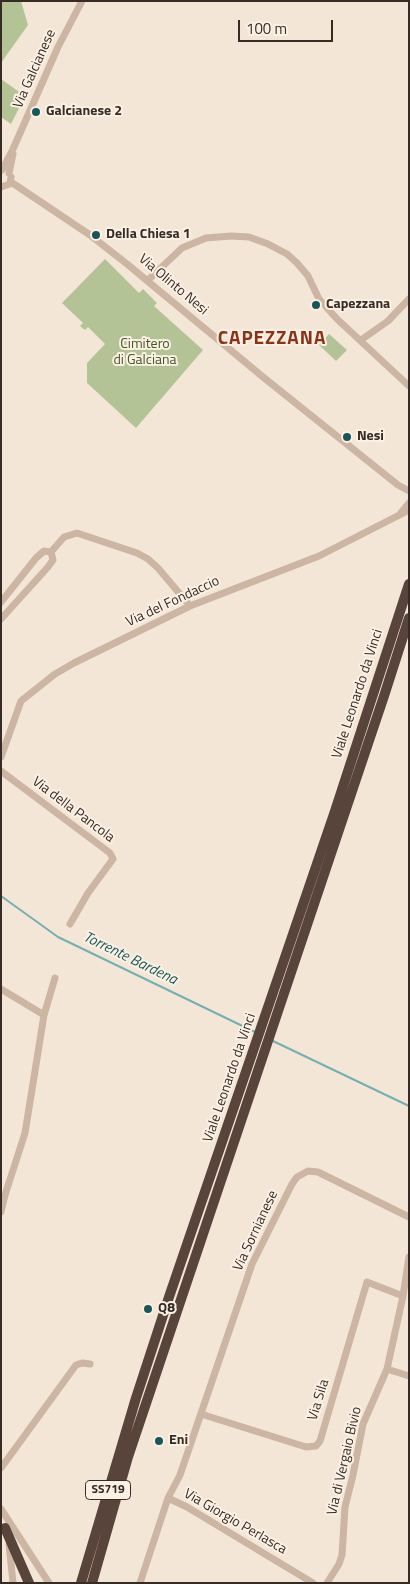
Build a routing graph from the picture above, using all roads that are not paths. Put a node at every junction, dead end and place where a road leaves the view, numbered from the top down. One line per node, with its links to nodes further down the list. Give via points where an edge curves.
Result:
1 (82, 1): 2 (street, Via Galcianese)
2 (4, 171): 3 (street)
3 (10, 183): 4 (street); 5 (street, Via Olinto Nesi, via 90,235)
4 (1, 187)
5 (148, 280): 7 (street, via 182,248 206,238 249,237 287,254 297,263 308,276 319,299); 9 (street, Via Olinto Nesi)
6 (409, 299): 7 (street, via 388,321)
7 (361, 340): 8 (street)
8 (409, 386)
9 (398, 485): 10 (street, Via Olinto Nesi); 11 (street, Via Olinto Nesi)
10 (409, 491)
11 (409, 496)
12 (409, 503): 14 (street, Via del Fondaccio)
13 (409, 510): 14 (street, Via del Fondaccio)
14 (398, 516): 18 (street, Via del Fondaccio, via 319,556)
15 (51, 552): 17 (street, via 44,551 36,558); 18 (street, via 61,539 77,534 148,558); 20 (street, via 53,560 48,567)
16 (409, 584): 36 (highway, Viale Leonardo da Vinci / SS719, via 172,1289)
17 (1, 602)
18 (190, 606): 21 (street, Via del Fondaccio, via 74,662 28,694 17,709)
19 (409, 618): 45 (highway, Viale Leonardo da Vinci, via 128,1457)
20 (1, 619)
21 (1, 757)
22 (1, 771): 23 (street, Via della Pancola, via 114,859)
23 (70, 924)
24 (55, 978): 26 (street)
25 (1, 989): 26 (street)
26 (44, 1015): 27 (street, via 25,1133)
27 (1, 1210)
28 (409, 1217): 34 (street, Via Sornianese, via 318,1172 308,1171 297,1177 252,1264)
29 (409, 1257): 30 (street, Via di Vergaio Bivio)
30 (403, 1296): 32 (street, Via di Vergaio Bivio); 34 (street, Via Sila, via 367,1282 320,1442 316,1446 306,1447)
31 (90, 1364): 35 (street, via 82,1363 74,1368)
32 (387, 1369): 33 (street); 48 (street, Via di Vergaio Bivio, via 363,1424 344,1507 342,1555)
33 (409, 1376)
34 (201, 1414): 37 (street, Via Sornianese)
35 (1, 1468)
36 (110, 1485): 43 (highway, via 96,1512); 44 (highway, Viale Leonardo da Vinci / SS719)
37 (168, 1498): 46 (street, Via Giorgio Perlasca); 47 (street, Via Giorgio Perlasca)
38 (1, 1509): 42 (street)
39 (3, 1524): 40 (street, via 10,1550); 41 (highway)
40 (13, 1583)
41 (29, 1583)
42 (49, 1583)
43 (75, 1583)
44 (82, 1583)
45 (92, 1583)
46 (140, 1583)
47 (313, 1583)
48 (327, 1583)

